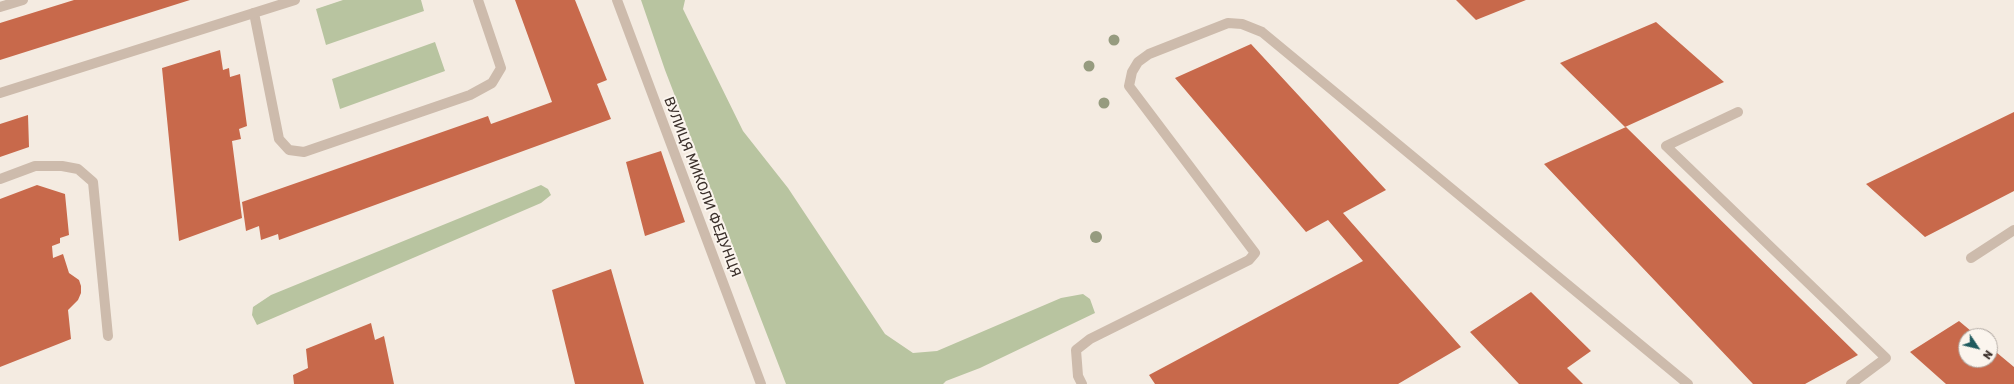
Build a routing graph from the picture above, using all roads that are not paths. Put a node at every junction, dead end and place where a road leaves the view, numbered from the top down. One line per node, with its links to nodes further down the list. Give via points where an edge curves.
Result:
1 (22, 0): 5 (street)
2 (295, 0): 6 (street)
3 (478, 0): 6 (street, via 501,68 492,83 470,94 304,152 289,150 279,139)
4 (617, 0): 13 (street, ВУЛИЦЯ МИКОЛИ ФЕДУНЦЯ)
5 (0, 8)
6 (254, 13): 7 (street)
7 (0, 93)
8 (1738, 112): 16 (street, via 1666,146 1886,358)
9 (0, 179): 12 (street, via 35,166 62,166 78,169 93,182)
10 (2014, 230): 11 (street)
11 (1971, 258)
12 (108, 336)
13 (761, 384)
14 (1082, 384): 15 (street, via 1078,376 1076,350 1090,339 1250,260 1255,253 1129,86 1132,72 1138,62 1149,54 1228,23 1242,24 1262,32)
15 (1688, 384)
16 (1851, 384)

